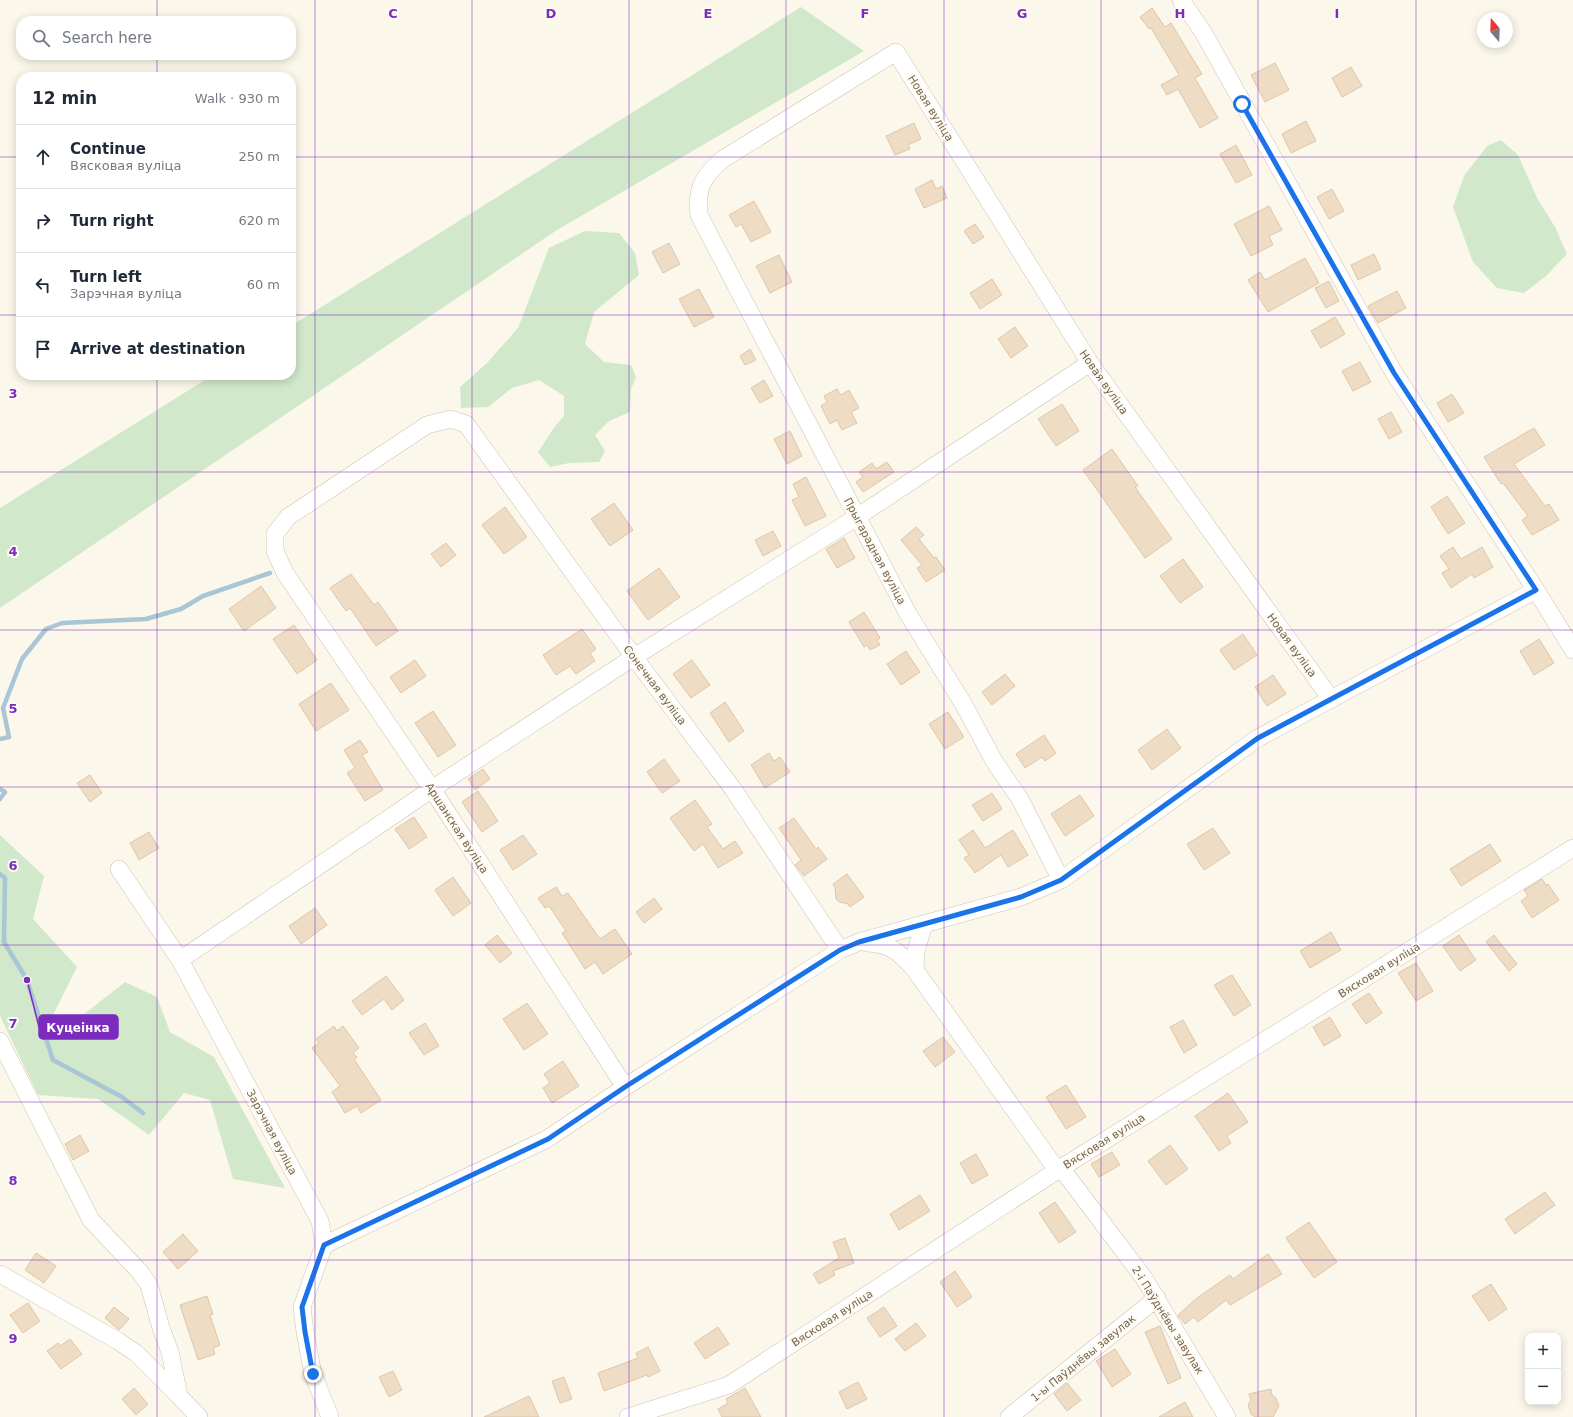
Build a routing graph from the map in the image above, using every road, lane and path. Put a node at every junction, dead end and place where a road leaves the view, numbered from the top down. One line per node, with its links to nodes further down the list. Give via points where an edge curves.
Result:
1 (1181, 0): 6 (street, via 1203,32 1394,373)
2 (699, 215): 3 (street, Новая вуліца, via 697,200 702,183 711,169 723,159 896,52); 5 (street, Прыгарадная вуліца)
3 (1090, 363): 5 (street); 9 (street, Новая вуліца)
4 (466, 424): 8 (street, Сонечная вуліца); 10 (street, Аршанская вуліца, via 451,419 427,425 288,517 275,534 275,551 285,573)
5 (857, 517): 8 (street); 13 (street, Прыгарадная вуліца, via 907,612 964,705 994,761 1020,799)
6 (1536, 590): 7 (street); 9 (street)
7 (1573, 650)
8 (634, 657): 10 (street); 16 (street, Сонечная вуліца, via 733,789)
9 (1331, 699): 13 (street, via 1258,738)
10 (432, 789): 17 (street); 20 (street, Аршанская вуліца)
11 (1573, 848): 21 (street, Вясковая вуліца)
12 (119, 869): 17 (street, Зарэчная вуліца)
13 (1061, 880): 14 (street, via 1021,897)
14 (924, 924): 15 (street); 18 (street, via 916,952)
15 (859, 942): 16 (street); 18 (street, 2-і Паўднёвы завулак, via 885,944 900,954)
16 (840, 950): 20 (street)
17 (180, 960): 22 (street, Зарэчная вуліца, via 320,1221)
18 (915, 970): 21 (street, 2-і Паўднёвы завулак)
19 (0, 1040): 25 (street, via 91,1220 149,1285 170,1352)
20 (625, 1087): 22 (street, via 548,1139)
21 (1059, 1169): 24 (street, 2-і Паўднёвы завулак); 28 (street, Вясковая вуліца, via 729,1385)
22 (324, 1245): 27 (street, Зарэчная вуліца, via 302,1307 313,1374)
23 (0, 1274): 25 (street, via 136,1353)
24 (1157, 1298): 29 (street, 1-ы Паўднёвы завулак); 30 (street, 2-і Паўднёвы завулак)
25 (179, 1396): 26 (street)
26 (198, 1417)
27 (330, 1417)
28 (628, 1417)
29 (1009, 1417)
30 (1227, 1417)

